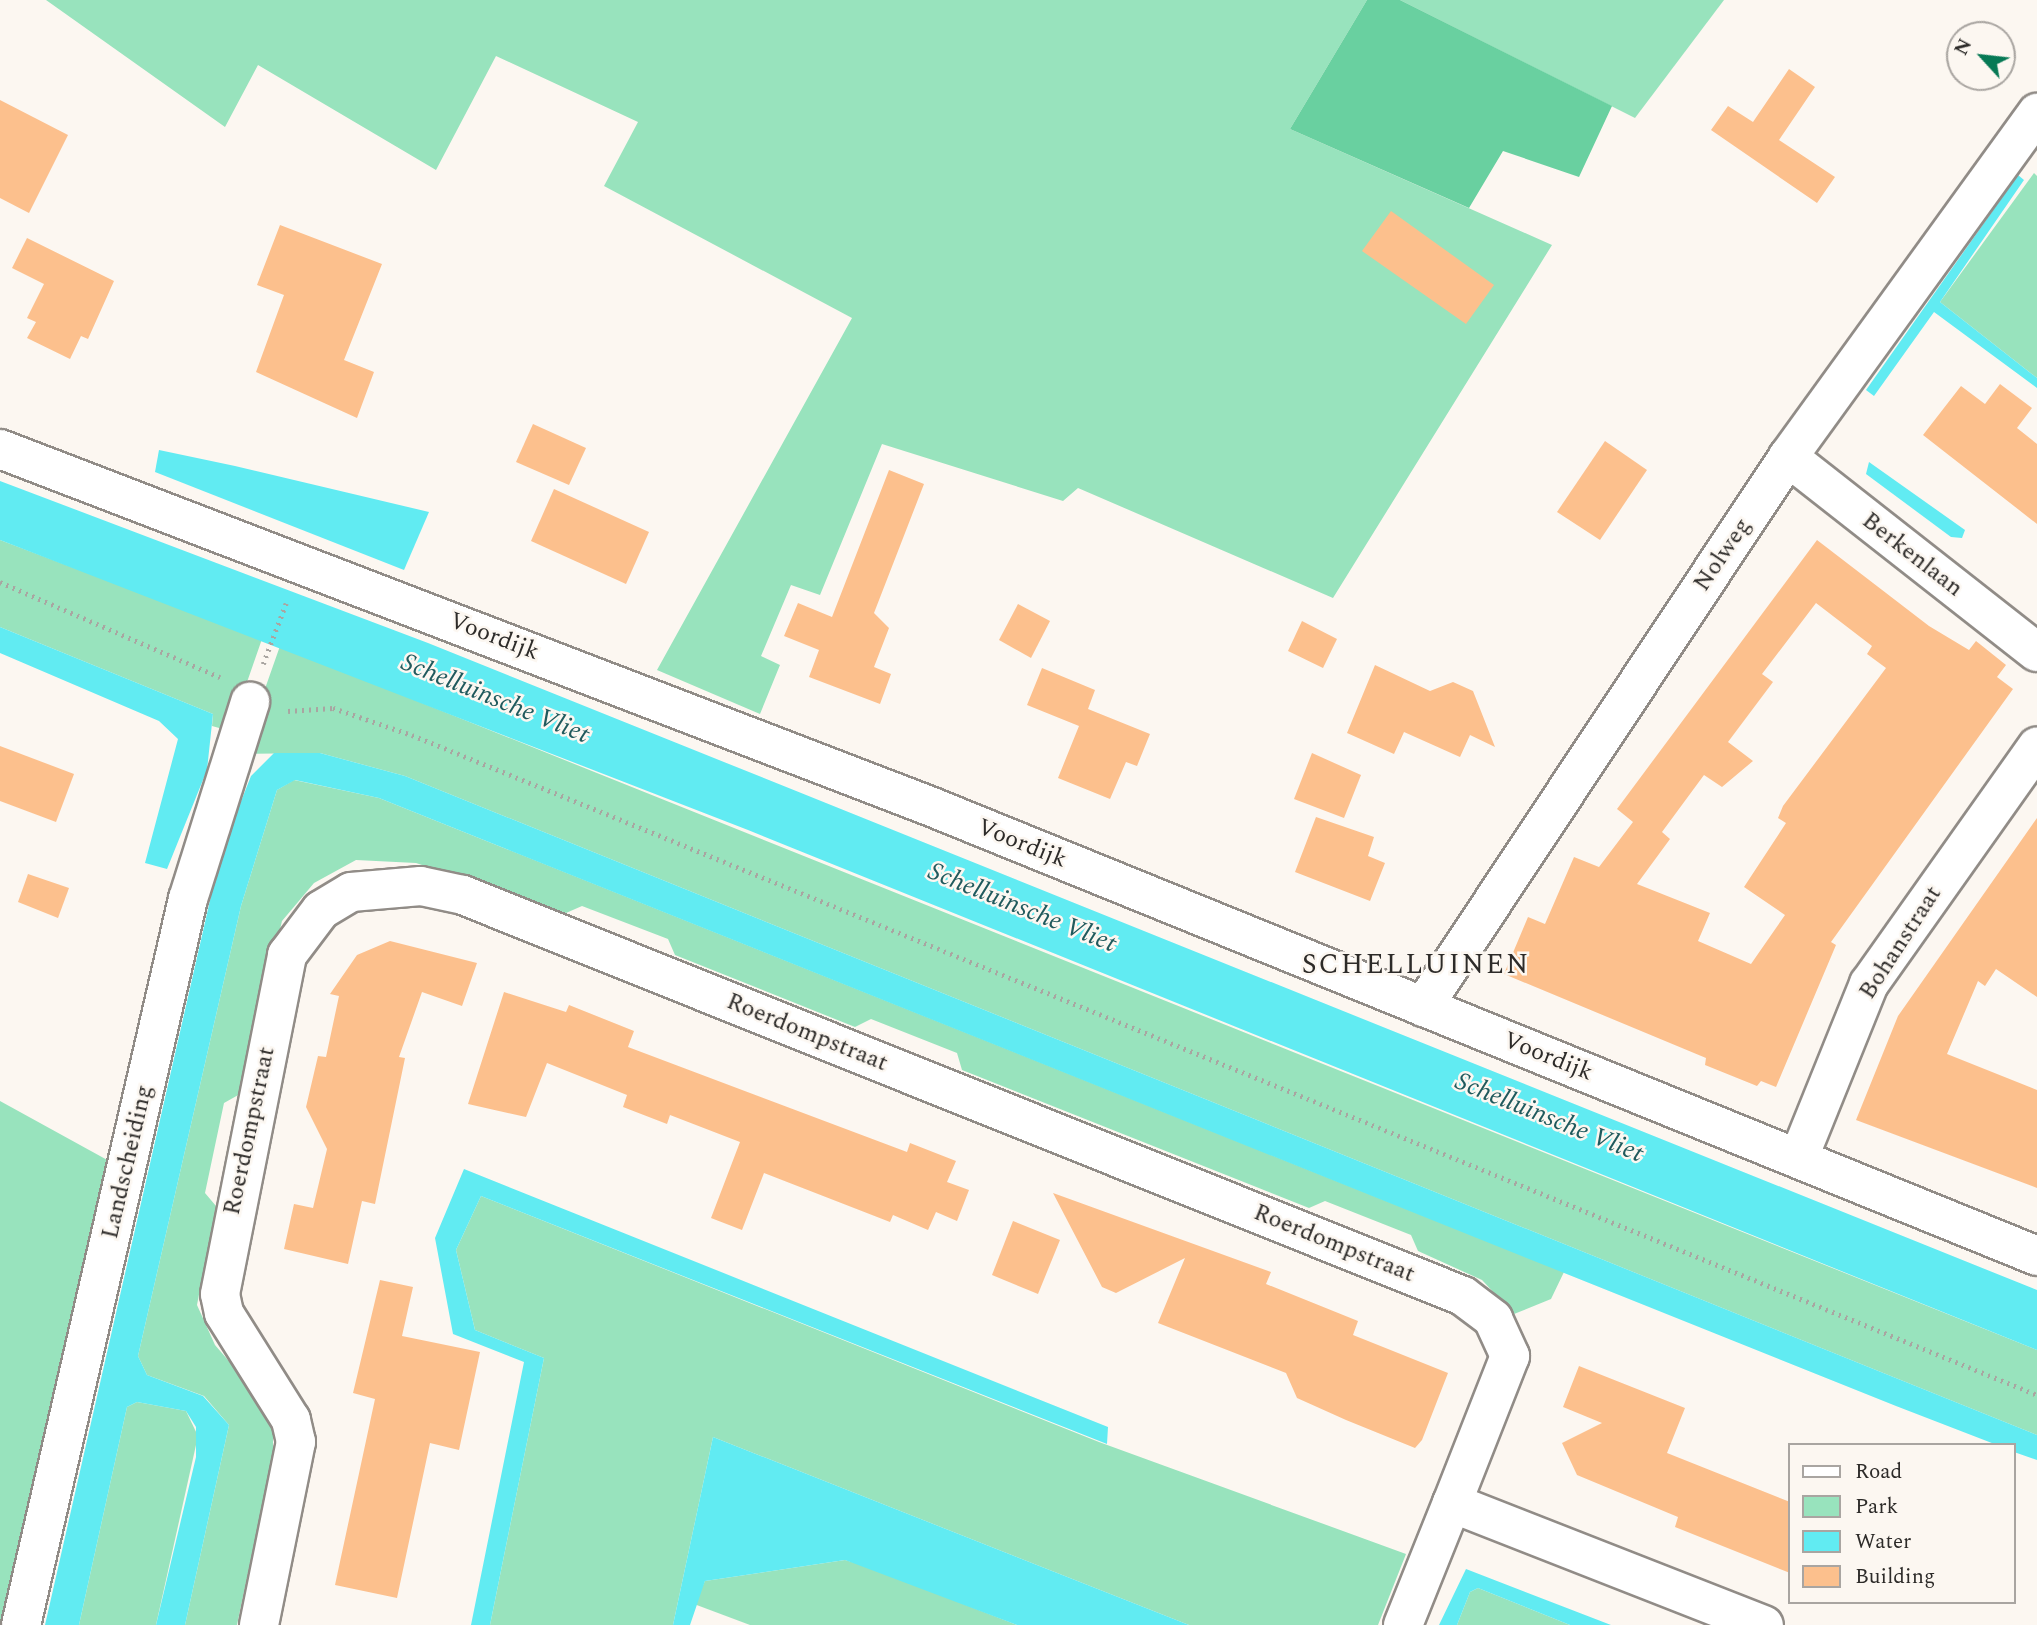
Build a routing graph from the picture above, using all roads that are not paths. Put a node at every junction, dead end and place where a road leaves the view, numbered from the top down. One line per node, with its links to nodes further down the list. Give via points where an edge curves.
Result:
1 (2037, 113): 3 (street, Nolweg)
2 (0, 449): 7 (street, Voordijk, via 932,807)
3 (1788, 457): 4 (street, Berkenlaan); 7 (street, Nolweg)
4 (2037, 652)
5 (250, 702): 11 (street, Landscheiding, via 188,899)
6 (2037, 747): 8 (street, Bohanstraat, via 1869,984)
7 (1423, 1007): 8 (street, Voordijk)
8 (1799, 1157): 9 (street, Voordijk)
9 (2037, 1256)
10 (1452, 1503): 12 (street, Roerdompstraat, via 1510,1356 1493,1319 1463,1296 463,895 421,886 376,887 321,910 287,955 223,1257 224,1313 290,1420 296,1442); 13 (street, Roerdompstraat); 14 (street)
11 (21, 1625)
12 (259, 1625)
13 (1403, 1625)
14 (1764, 1625)

